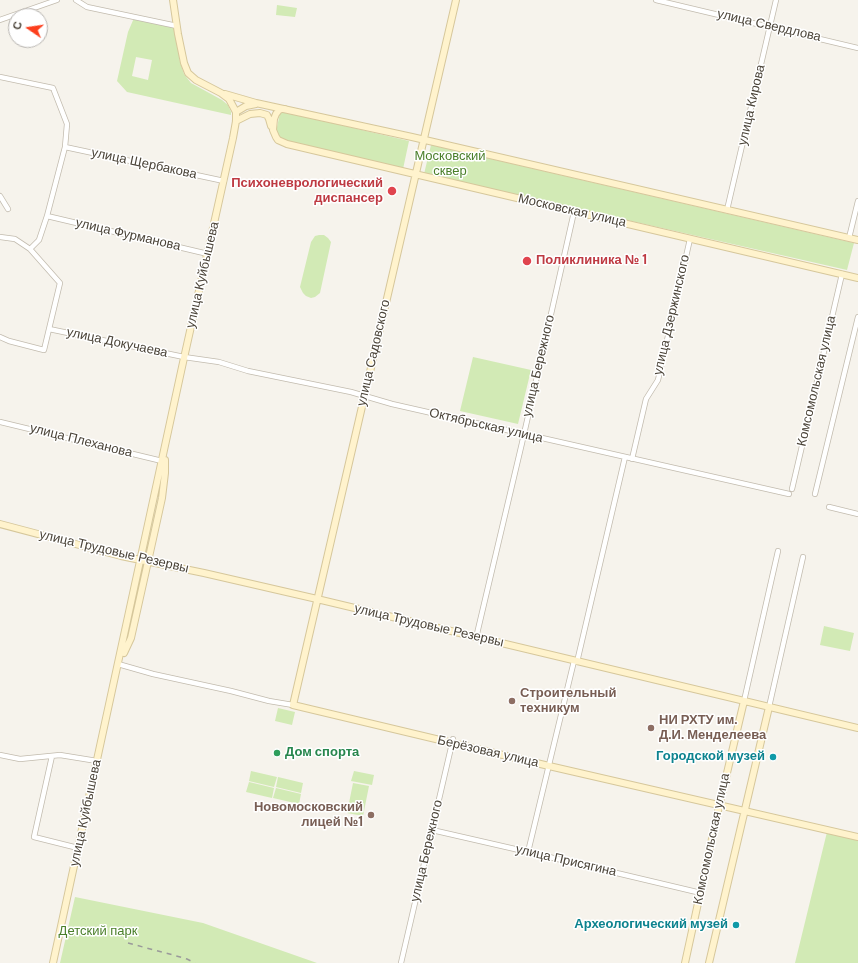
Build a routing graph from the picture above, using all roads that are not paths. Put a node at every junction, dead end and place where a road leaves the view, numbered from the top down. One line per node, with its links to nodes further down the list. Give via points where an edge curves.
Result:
1 (57, 0): 7 (street)
2 (76, 0): 8 (street, via 87,7)
3 (172, 0): 8 (main road)
4 (456, 0): 18 (main road, улица Садовского)
5 (656, 0): 9 (street, улица Свердлова)
6 (776, 0): 9 (street, улица Кирова)
7 (0, 20)
8 (177, 26): 12 (main road, via 188,73)
9 (770, 27): 10 (street, улица Свердлова); 25 (street, улица Кирова)
10 (858, 48)
11 (0, 76): 19 (street, via 53,88 67,124)
12 (221, 93): 13 (main road); 15 (main road, via 231,102)
13 (262, 104): 14 (main road); 15 (main road, via 246,106)
14 (287, 109): 17 (main road, via 279,110 276,114); 18 (main road)
15 (236, 112): 16 (main road, улица Куйбышева)
16 (236, 120): 17 (main road, via 260,112 267,115); 21 (main road, улица Куйбышева)
17 (273, 130): 20 (main road, Московская улица, via 278,140 287,144)
18 (424, 140): 20 (main road, улица Садовского); 25 (main road)
19 (65, 147): 21 (street, улица Щербакова); 27 (street)
20 (416, 175): 26 (main road, Московская улица); 40 (main road, улица Садовского)
21 (224, 181): 33 (main road, улица Куйбышева)
22 (0, 196): 24 (street)
23 (858, 201): 29 (street)
24 (8, 209)
25 (727, 210): 29 (main road)
26 (574, 212): 30 (main road, Московская улица); 42 (street, улица Бережного)
27 (47, 216): 32 (street, via 39,240); 33 (street, улица Фурманова)
28 (0, 237): 32 (street, via 15,238)
29 (849, 238): 31 (main road)
30 (690, 239): 34 (main road, Московская улица); 45 (street, улица Дзержинского, via 658,380 646,399)
31 (858, 240)
32 (30, 249): 37 (street, via 60,283)
33 (208, 254): 39 (main road, улица Куйбышева)
34 (842, 274): 35 (main road, Московская улица); 47 (street, Комсомольская улица)
35 (858, 278)
36 (858, 317): 49 (street, Комсомольская улица)
37 (49, 329): 38 (street, via 44,350); 39 (street, улица Докучаева)
38 (0, 337)
39 (184, 357): 40 (street, Октябрьская улица, via 214,361 248,371); 43 (main road, улица Куйбышева)
40 (364, 396): 42 (street, Октябрьская улица); 57 (main road, улица Садовского)
41 (0, 422): 46 (street, улица Плеханова)
42 (524, 434): 44 (street, Октябрьская улица); 58 (street, улица Бережного)
43 (167, 436): 46 (main road, улица Куйбышева); 56 (main road, via 162,498)
44 (625, 457): 45 (street, Октябрьская улица); 59 (street)
45 (632, 459): 48 (street, Октябрьская улица)
46 (162, 461): 55 (main road, улица Куйбышева)
47 (792, 489)
48 (789, 494)
49 (815, 494)
50 (829, 507): 51 (street)
51 (858, 514)
52 (0, 524): 55 (main road, улица Трудовые Резервы)
53 (778, 552): 61 (street, Комсомольская улица)
54 (803, 557): 63 (street, Комсомольская улица)
55 (141, 560): 56 (main road, улица Трудовые Резервы); 60 (main road, улица Куйбышева)
56 (148, 562): 57 (main road, улица Трудовые Резервы); 60 (main road, via 131,638)
57 (317, 599): 58 (main road, улица Трудовые Резервы); 62 (main road, улица Садовского)
58 (476, 638): 59 (main road, улица Трудовые Резервы)
59 (576, 661): 61 (main road, улица Трудовые Резервы); 69 (street)
60 (118, 664): 62 (street, Берёзовая улица); 68 (main road, улица Куйбышева)
61 (744, 701): 63 (main road, улица Трудовые Резервы); 70 (main road, Комсомольская улица)
62 (292, 705): 65 (main road, Берёзовая улица)
63 (769, 707): 64 (main road, улица Трудовые Резервы); 71 (main road, Комсомольская улица)
64 (858, 728)
65 (452, 741): 69 (main road, Берёзовая улица); 72 (street, улица Бережного)
66 (0, 755): 67 (street, via 20,759)
67 (52, 756): 68 (street); 74 (street, via 34,837)
68 (97, 761): 74 (main road, улица Куйбышева)
69 (548, 766): 70 (main road, Берёзовая улица); 75 (street)
70 (720, 805): 71 (main road, Берёзовая улица); 76 (main road, Комсомольская улица)
71 (744, 810): 73 (main road, Берёзовая улица); 80 (main road, Комсомольская улица)
72 (432, 830): 75 (street, улица Присягина); 78 (street, улица Бережного)
73 (858, 837)
74 (78, 848): 77 (main road, улица Куйбышева)
75 (528, 852): 76 (street, улица Присягина)
76 (701, 893): 79 (main road, Комсомольская улица)
77 (53, 963)
78 (401, 963)
79 (685, 963)
80 (709, 963)

